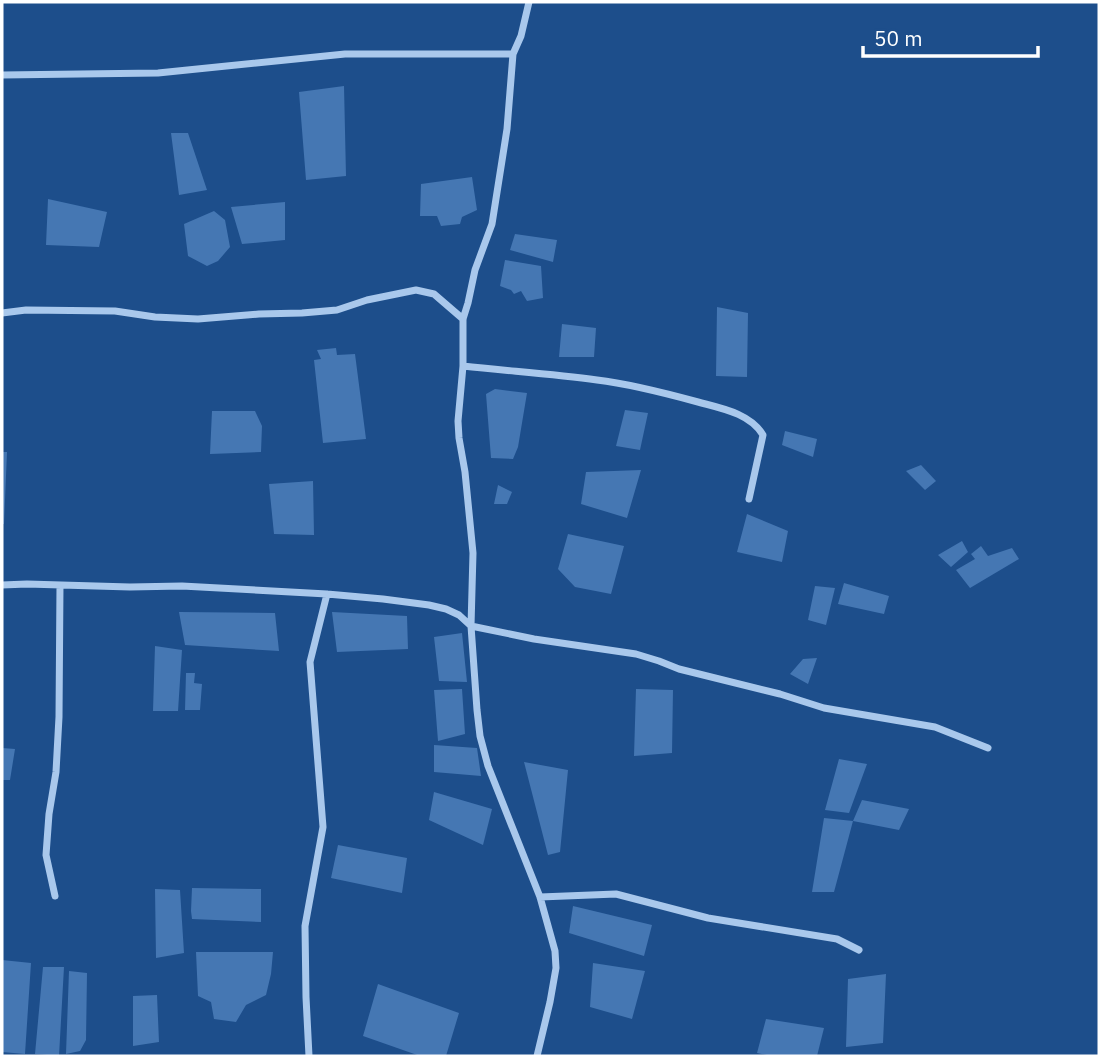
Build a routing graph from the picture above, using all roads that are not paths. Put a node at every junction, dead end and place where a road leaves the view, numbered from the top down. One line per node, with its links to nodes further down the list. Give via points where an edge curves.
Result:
1 (529, 2): 2 (street)
2 (513, 54): 3 (street, via 345,54 158,73); 5 (street, via 492,224)
3 (2, 75)
4 (2, 313): 5 (street, via 115,311 198,319 337,310 416,290 434,294)
5 (463, 319): 6 (street)
6 (463, 366): 7 (street, via 600,380 667,393 744,417 763,435); 11 (street, via 458,421 473,553)
7 (749, 499)
8 (2, 585): 9 (street)
9 (60, 585): 10 (street); 13 (street, via 59,717 46,855)
10 (327, 594): 11 (street, via 446,609); 16 (street, via 310,663 323,827 305,926)
11 (471, 626): 12 (street, via 636,654 824,708 935,727); 14 (street, via 480,737)
12 (988, 748)
13 (55, 896)
14 (540, 897): 15 (street, via 615,894 708,918 837,939); 17 (street, via 556,968)
15 (859, 950)
16 (309, 1056)
17 (537, 1056)

